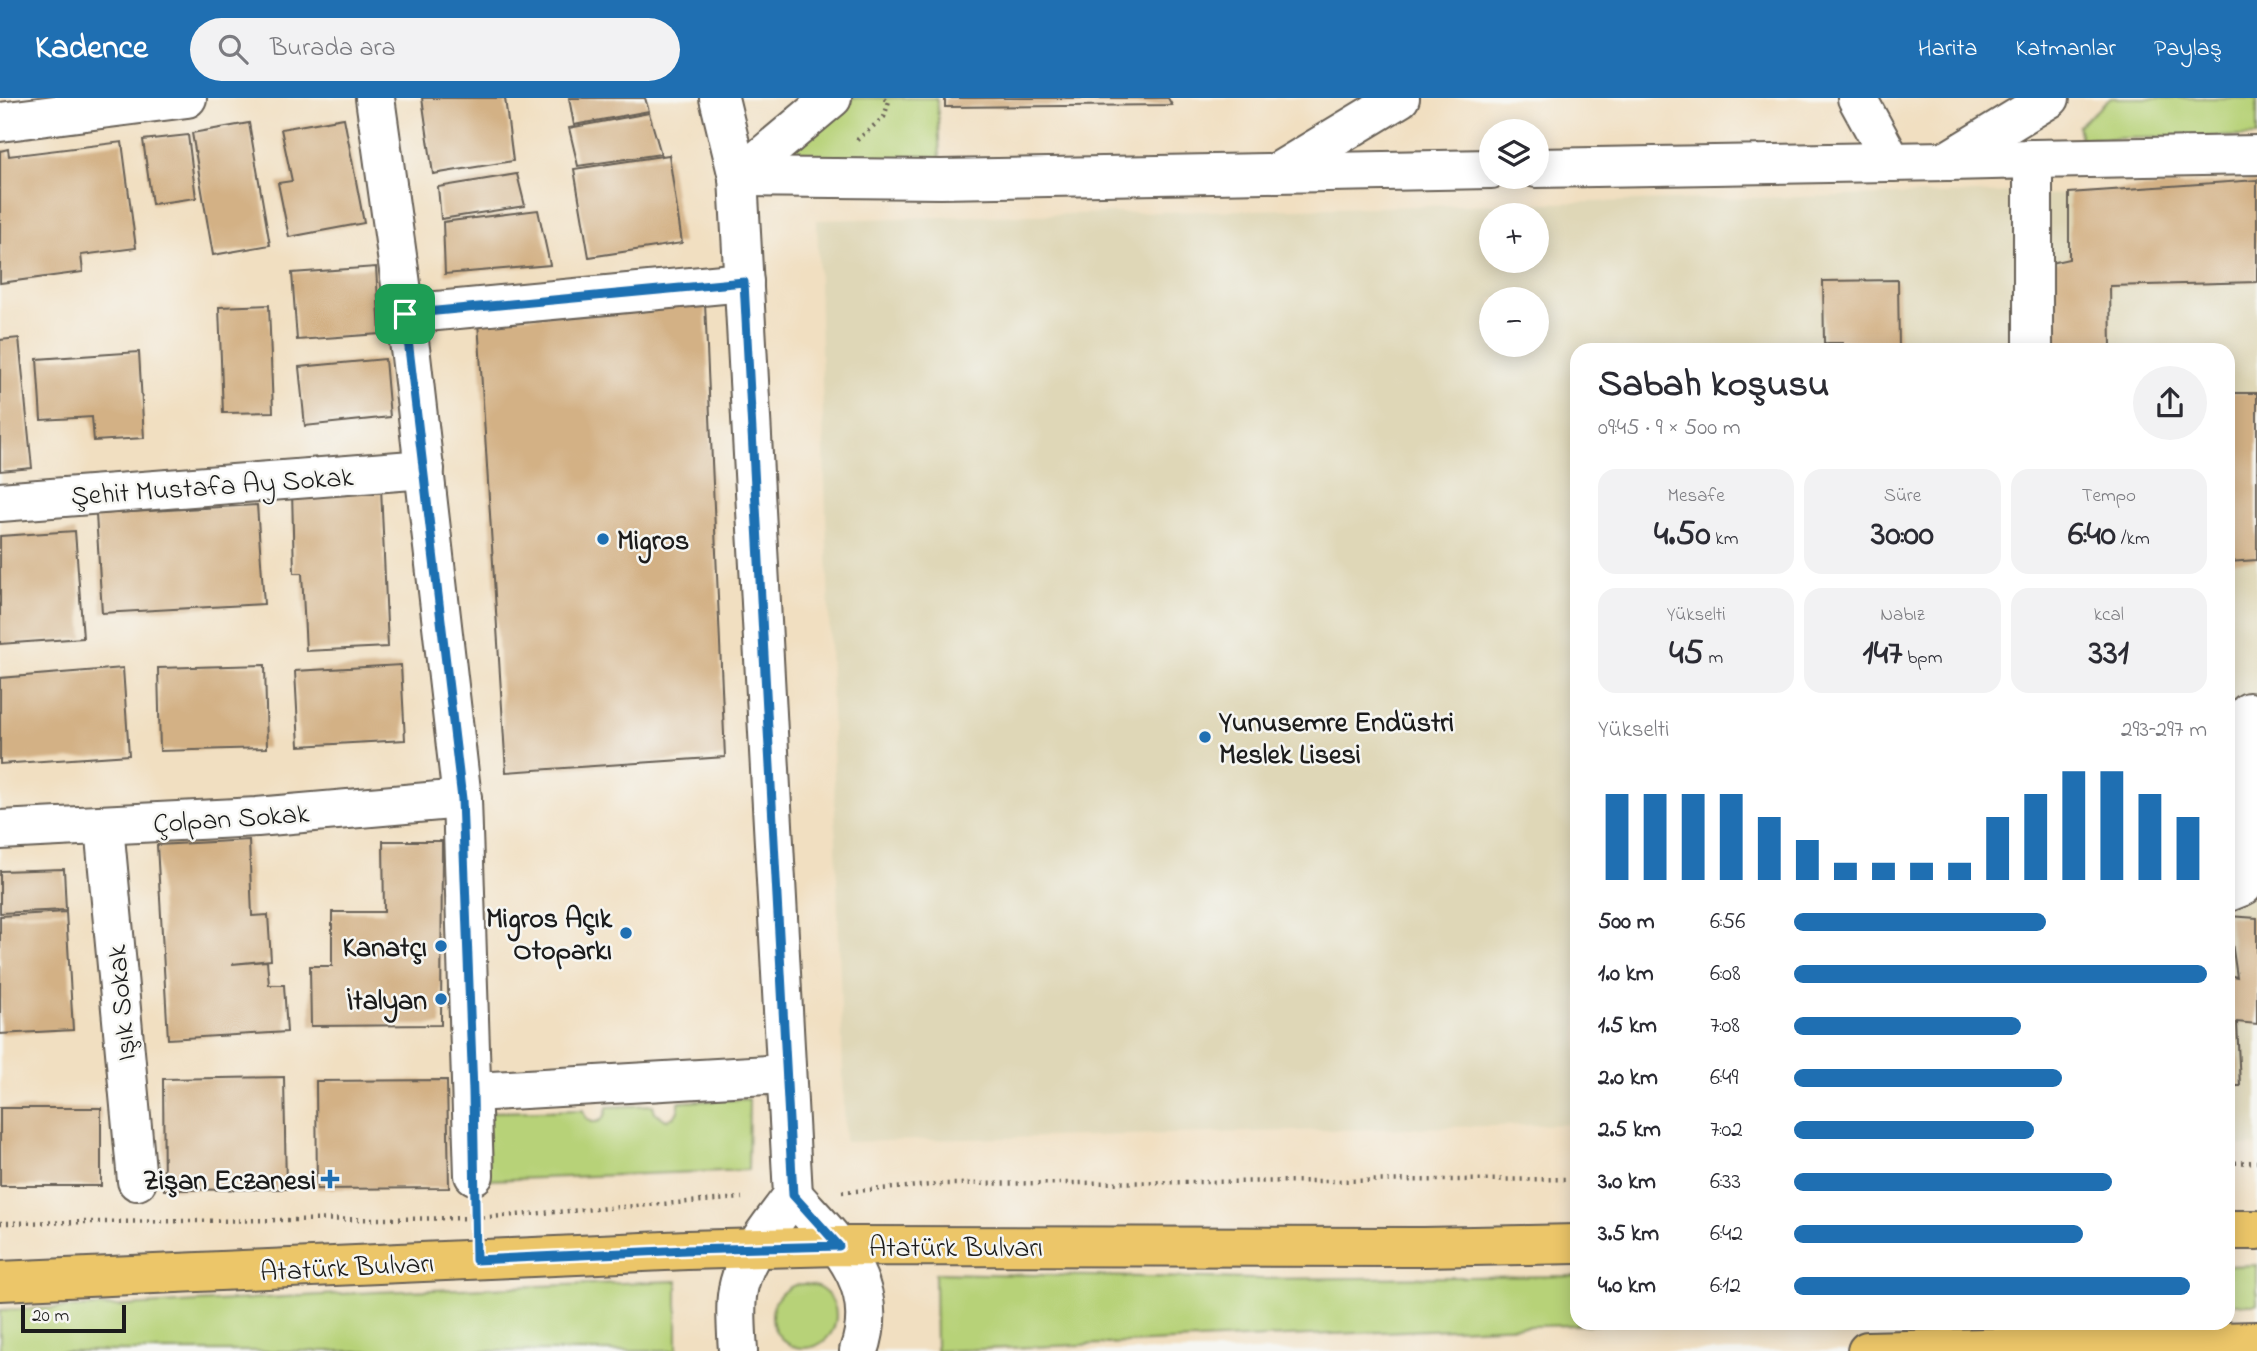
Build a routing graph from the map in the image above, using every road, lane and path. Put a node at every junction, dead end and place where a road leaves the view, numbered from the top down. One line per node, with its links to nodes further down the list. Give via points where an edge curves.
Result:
1 (187, 98): 9 (street)
2 (375, 98): 20 (street)
3 (719, 98): 17 (street)
4 (832, 98): 17 (street)
5 (883, 98): 18 (path, via 889,102 884,117 858,139)
6 (1400, 98): 16 (street)
7 (1857, 98): 13 (street)
8 (2050, 98): 12 (street)
9 (0, 122)
10 (2257, 155): 11 (street)
11 (2033, 159): 12 (street); 21 (street)
12 (1947, 161): 13 (street)
13 (1892, 162): 15 (street)
14 (1479, 169): 16 (street)
15 (1549, 169)
16 (1276, 173): 18 (street)
17 (738, 177): 18 (street); 19 (street)
18 (837, 178)
19 (744, 282): 20 (street); 29 (street)
20 (405, 314): 22 (street)
21 (2033, 343)
22 (425, 469): 23 (street, Şehit Mustafa Ay Sokak); 25 (street)
23 (0, 502)
24 (2249, 712): 28 (street, via 2250,866 2244,886)
25 (462, 799): 26 (street, Çolpan Sokak); 30 (street)
26 (104, 826): 27 (street, Çolpan Sokak); 35 (street, Işık Sokak)
27 (0, 830)
28 (2235, 889)
29 (786, 1074): 30 (street); 37 (street)
30 (473, 1092): 33 (street)
31 (2257, 1162): 32 (path)
32 (2235, 1163)
33 (474, 1175): 39 (path)
34 (1570, 1179): 36 (path, via 972,1183)
35 (137, 1181)
36 (838, 1192)
37 (793, 1195): 44 (street); 45 (street)
38 (742, 1198): 39 (path)
39 (476, 1218): 40 (path); 46 (path)
40 (0, 1223)
41 (2235, 1230): 42 (main road)
42 (2257, 1230)
43 (1570, 1244): 44 (main road, Atatürk Bulvarı)
44 (839, 1246): 45 (main road, Atatürk Bulvarı); 50 (street, via 855,1268 863,1292 866,1313)
45 (754, 1250): 46 (main road, Atatürk Bulvarı); 49 (street, via 737,1294)
46 (476, 1260): 47 (main road, Atatürk Bulvarı)
47 (0, 1281)
48 (2257, 1341): 51 (main road)
49 (738, 1351)
50 (859, 1351)
51 (1867, 1351)

